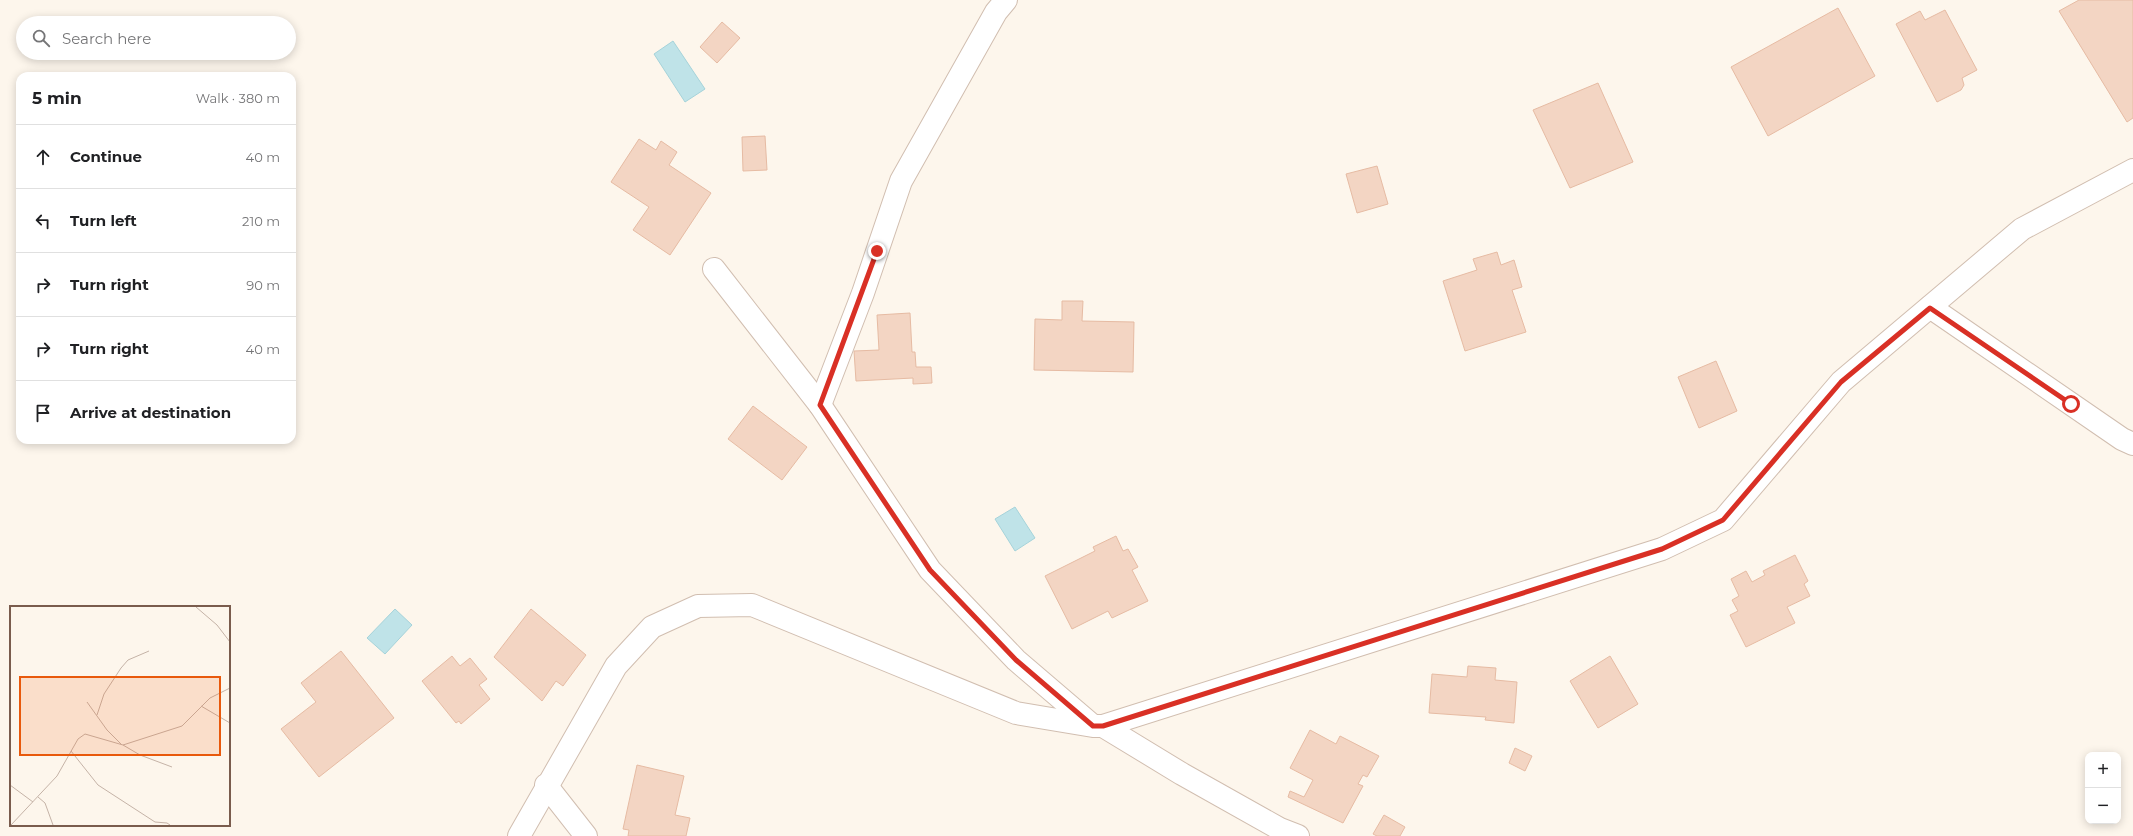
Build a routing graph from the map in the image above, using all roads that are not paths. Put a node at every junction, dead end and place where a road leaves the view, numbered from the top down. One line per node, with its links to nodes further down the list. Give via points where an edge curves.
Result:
1 (1006, 0): 5 (street, via 996,12 901,181 863,293)
2 (2133, 170): 4 (street, via 2022,229)
3 (714, 269): 5 (street)
4 (1930, 308): 6 (street); 7 (street, via 1841,382 1723,520 1662,549)
5 (820, 405): 7 (street, via 930,570 1016,660)
6 (2133, 444)
7 (1098, 726): 8 (street, via 1016,713 752,605 698,606 652,627 616,666); 11 (street, via 1280,829)
8 (546, 785): 9 (street); 10 (street)
9 (519, 836)
10 (586, 836)
11 (1298, 836)

